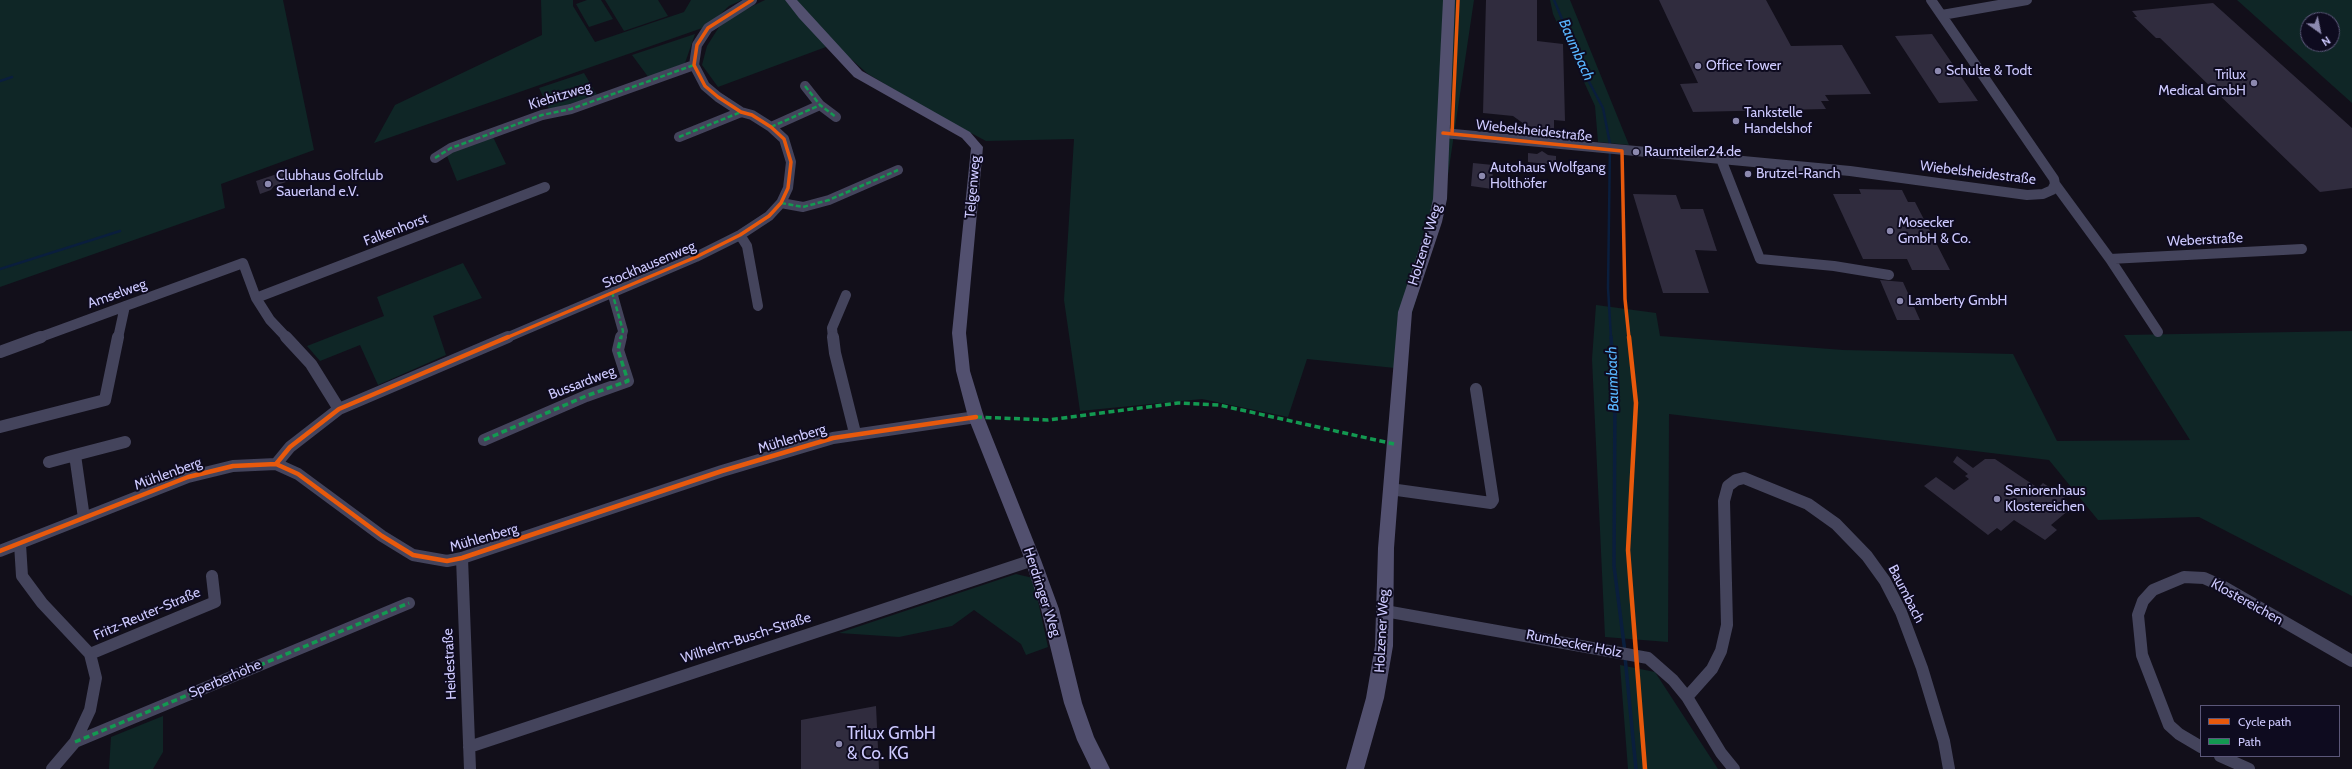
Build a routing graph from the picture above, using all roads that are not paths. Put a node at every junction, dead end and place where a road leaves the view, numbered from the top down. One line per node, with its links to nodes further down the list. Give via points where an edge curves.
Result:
1 (752, 0): 7 (street, via 708,28 697,45)
2 (791, 0): 34 (main road, Telgenweg, via 858,74 924,114 966,135 977,147 960,333 963,371)
3 (1449, 0): 13 (main road, Holzener Weg)
4 (1931, 0): 6 (street, Wiebelsheidestraße)
5 (2027, 0): 6 (street)
6 (1942, 15): 18 (street, Wiebelsheidestraße, via 2016,122)
7 (694, 65): 10 (street, Stockhausenweg, via 705,86); 15 (street, Kiebitzweg, via 571,109 542,115 451,148)
8 (805, 86): 9 (street)
9 (820, 105): 11 (street); 12 (street)
10 (742, 112): 12 (street, Stockhausenweg); 14 (street)
11 (836, 117)
12 (771, 127): 20 (street, Stockhausenweg, via 784,139 791,162 788,188)
13 (1443, 133): 16 (street, Wiebelsheidestraße); 42 (main road, Holzener Weg, via 1438,210 1405,312)
14 (679, 136)
15 (435, 158)
16 (1720, 159): 18 (street, Wiebelsheidestraße, via 1850,171 2027,195 2043,194 2052,190); 24 (street, via 1760,259 1834,266)
17 (898, 170): 20 (street, via 829,200 803,207)
18 (2055, 184): 23 (street)
19 (545, 187): 27 (street, Falkenhorst)
20 (781, 202): 21 (street, Stockhausenweg, via 769,216)
21 (740, 235): 25 (street, Stockhausenweg, via 696,257); 29 (street, via 746,246)
22 (2302, 249): 23 (street, Weberstraße)
23 (2110, 259): 30 (street)
24 (1889, 275)
25 (612, 292): 33 (street, Stockhausenweg); 37 (street, Bussardweg, via 623,331 618,350 628,381 586,396)
26 (846, 295): 36 (street, via 832,328 835,353)
27 (256, 298): 28 (street, Amselweg, via 243,263); 33 (street, via 270,320 311,364)
28 (125, 306): 31 (street, Amselweg); 35 (street, via 105,400)
29 (758, 306)
30 (2158, 332)
31 (0, 352)
32 (1476, 389): 42 (street, via 1493,500 1491,503)
33 (339, 409): 41 (street, Stockhausenweg, via 316,424 290,447)
34 (976, 417): 36 (street, Mühlenberg); 47 (main road, Herdringer Weg)
35 (0, 427)
36 (855, 433): 46 (street, Mühlenberg, via 722,471)
37 (484, 440)
38 (125, 442): 39 (street)
39 (75, 455): 40 (street); 43 (street)
40 (49, 462)
41 (276, 464): 43 (street, Mühlenberg, via 211,470); 46 (street, Mühlenberg, via 298,474 382,536 413,554 447,560)
42 (1390, 489): 50 (main road, Holzener Weg)
43 (84, 518): 44 (street, Mühlenberg)
44 (20, 544): 45 (street, Mühlenberg); 51 (street, Fritz-Reuter-Straße, via 22,576 42,603)
45 (0, 551)
46 (462, 558): 56 (street, Heidestraße)
47 (1033, 560): 56 (street, Wilhelm-Busch-Straße); 60 (main road, Herdringer Weg, via 1050,609 1073,703 1086,740)
48 (212, 576): 51 (street, Fritz-Reuter-Straße, via 215,602)
49 (409, 603): 54 (street, Sperberhöhe)
50 (1385, 611): 53 (street, Rumbecker Holz, via 1648,658 1673,680); 61 (main road, Holzener Weg, via 1380,673)
51 (90, 654): 54 (street, Fritz-Reuter-Straße, via 96,678 90,710)
52 (2352, 661): 55 (street, Klostereichen, via 2204,578 2184,577 2153,590 2143,600 2138,615 2145,663 2169,726)
53 (1687, 697): 62 (street, Rumbecker Holz, via 1721,753); 63 (street, Baumbach, via 1712,669 1721,652 1727,625 1724,501 1728,486 1744,478 1808,504 1836,524 1867,556 1885,581 1901,612 1922,668 1944,741)
54 (75, 742): 58 (street, Sperberhöhe)
55 (2200, 746)
56 (469, 747): 59 (street, Heidestraße)
57 (2222, 757): 64 (street)
58 (52, 769)
59 (470, 769)
60 (1101, 769)
61 (1355, 769)
62 (1734, 769)
63 (1949, 769)
64 (2249, 769)

